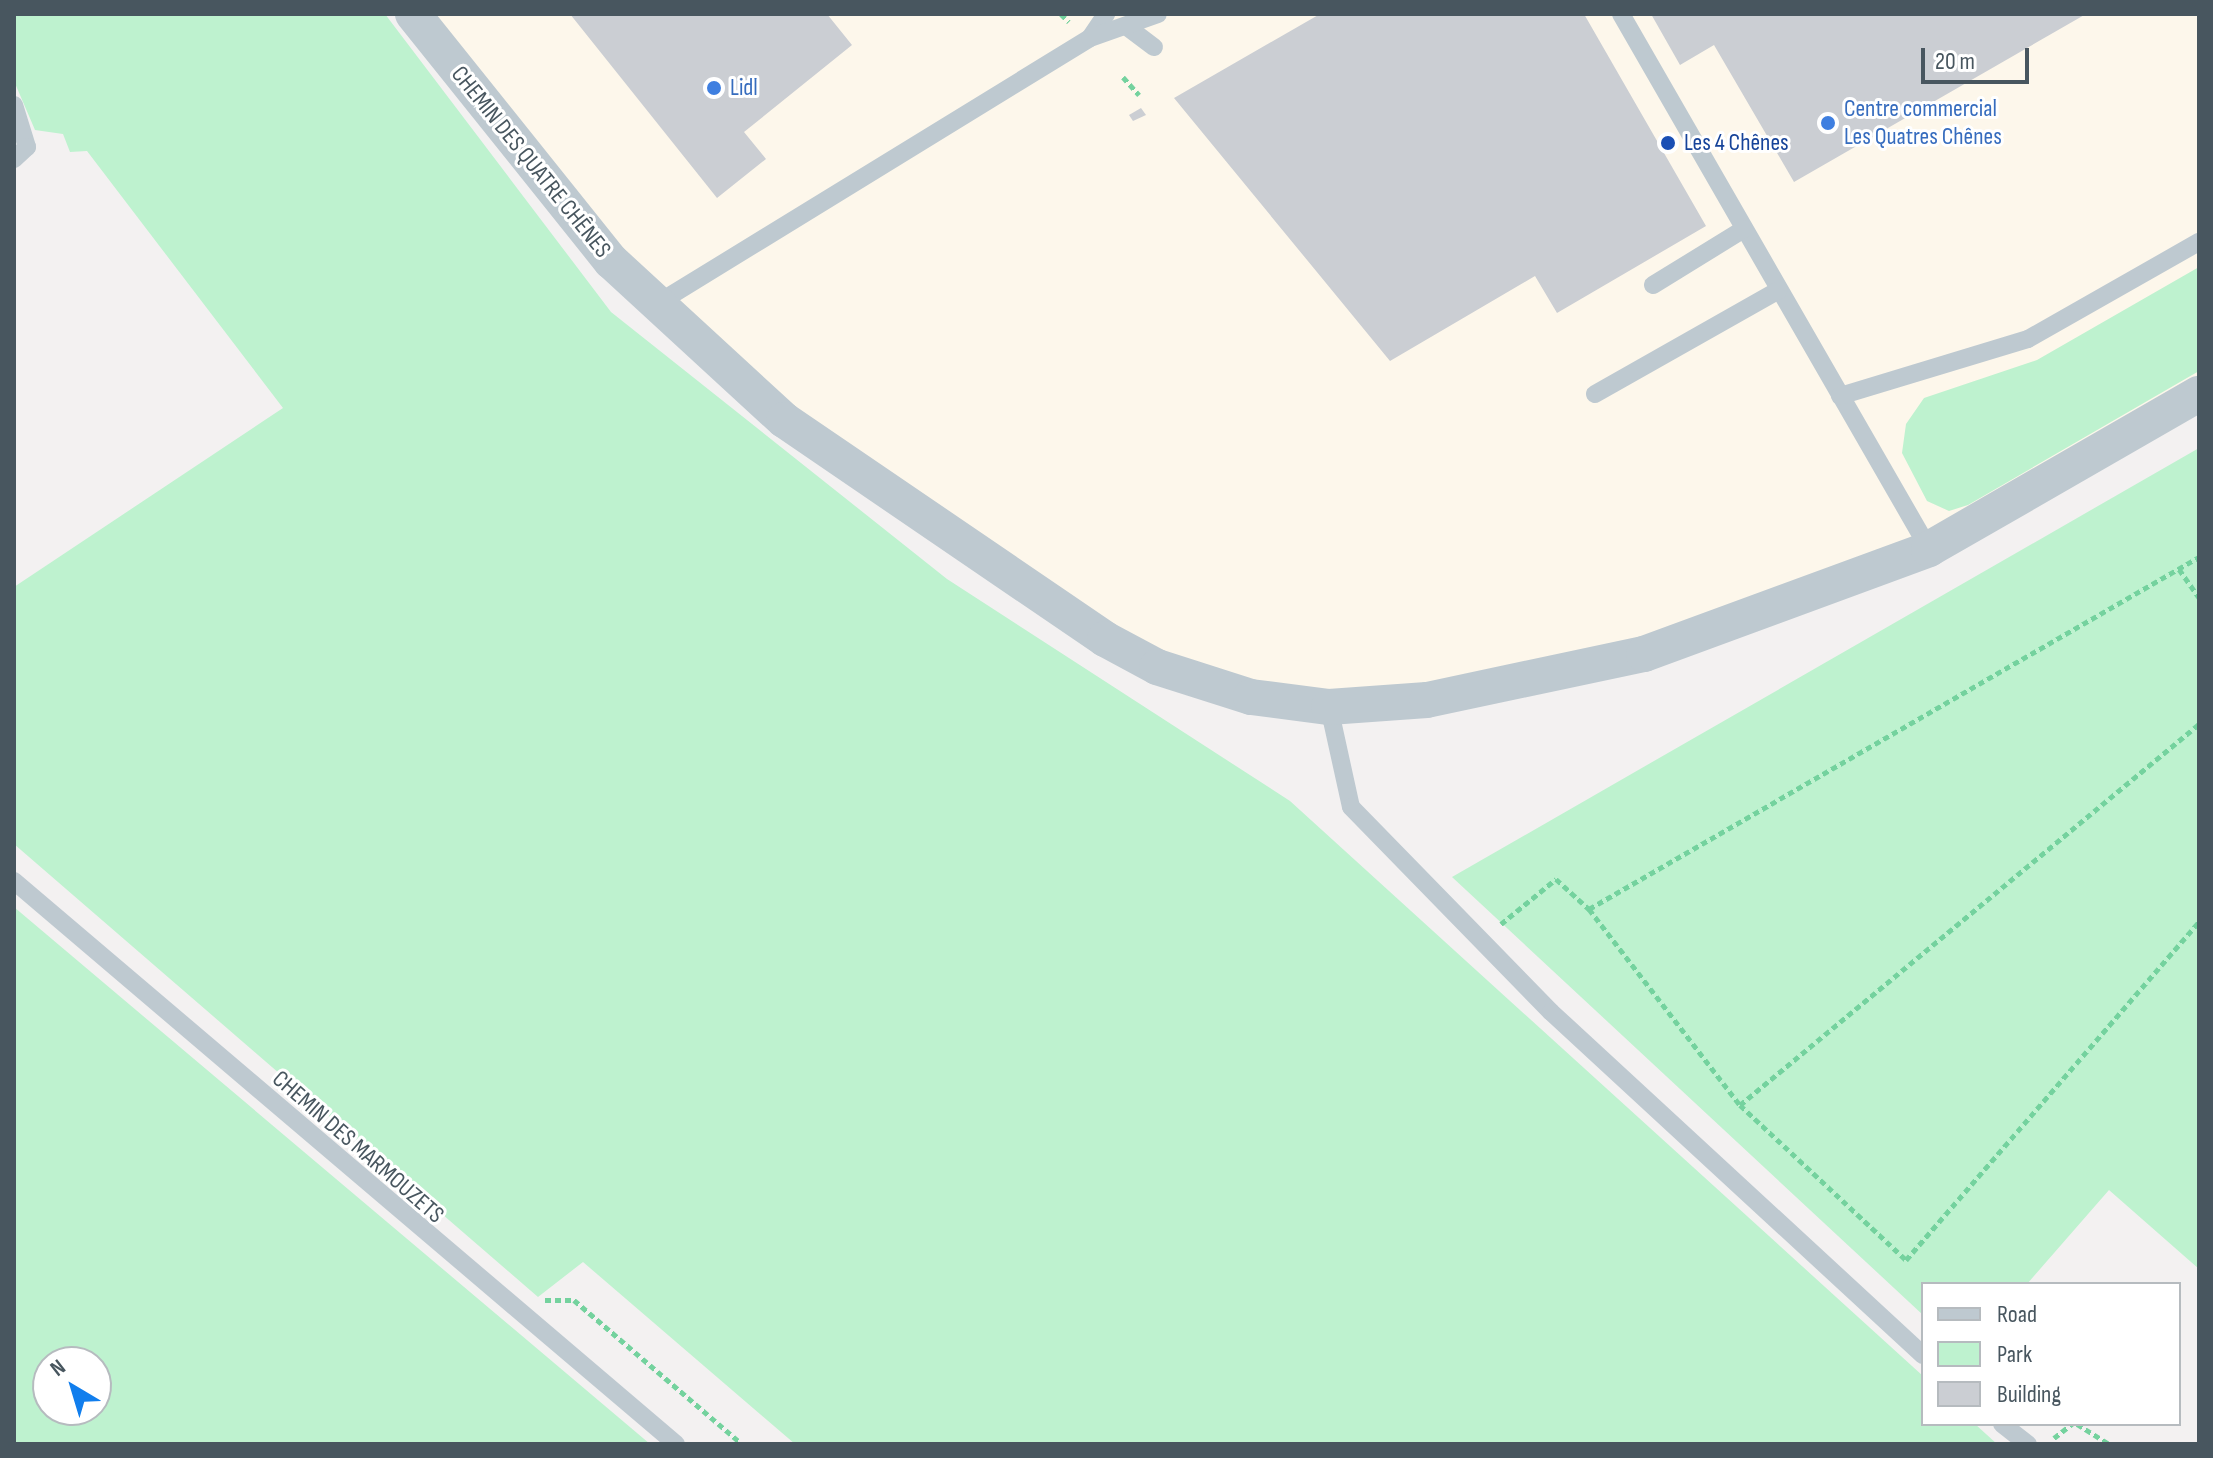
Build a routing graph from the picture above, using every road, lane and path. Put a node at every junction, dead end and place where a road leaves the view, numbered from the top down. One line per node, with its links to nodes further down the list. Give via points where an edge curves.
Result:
1 (413, 14): 16 (street, CHEMIN DES QUATRE CHÊNES, via 570,214)
2 (1106, 14): 6 (lane)
3 (1158, 14): 5 (lane)
4 (1621, 14): 12 (lane)
5 (1126, 26): 6 (lane); 7 (lane)
6 (1090, 38): 16 (lane)
7 (1154, 47)
8 (1123, 77): 9 (path)
9 (1139, 95)
10 (14, 105): 11 (lane, via 27,147)
11 (14, 159)
12 (1744, 229): 14 (lane); 15 (lane)
13 (2199, 242): 19 (lane, via 2028,339)
14 (1653, 285)
15 (1779, 290): 17 (lane); 19 (lane)
16 (655, 305): 24 (street, CHEMIN DES QUATRE CHÊNES, via 822,450 1105,639 1224,691)
17 (1595, 394)
18 (2199, 394): 20 (street, CHEMIN DES QUATRE CHÊNES)
19 (1840, 396): 20 (lane)
20 (1929, 549): 24 (street, CHEMIN DES QUATRE CHÊNES, via 1718,630 1578,673 1453,697)
21 (2199, 557): 22 (path)
22 (2179, 569): 23 (path); 27 (path)
23 (2199, 598)
24 (1329, 707): 29 (lane, via 1351,807)
25 (2199, 724): 30 (path)
26 (14, 881): 31 (lane, CHEMIN DES MARMOUZETS)
27 (1589, 909): 29 (path, via 1556,879); 30 (path)
28 (2199, 922): 30 (path, via 1906,1260)
29 (1481, 941): 32 (lane)
30 (1740, 1105)
31 (521, 1318): 36 (lane, CHEMIN DES MARMOUZETS); 37 (path, via 554,1298 574,1300)
32 (1921, 1353)
33 (2005, 1426): 38 (lane)
34 (2072, 1426): 39 (path)
35 (2078, 1426): 40 (path)
36 (676, 1444)
37 (742, 1444)
38 (2028, 1444)
39 (2047, 1444)
40 (2109, 1444)

